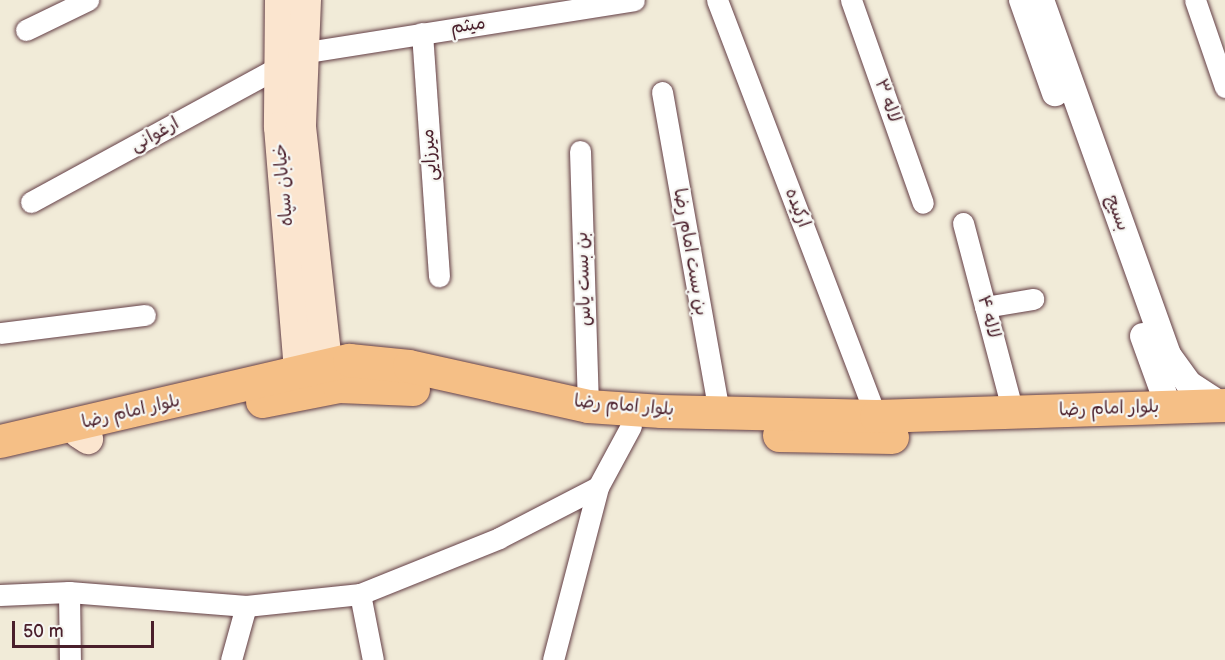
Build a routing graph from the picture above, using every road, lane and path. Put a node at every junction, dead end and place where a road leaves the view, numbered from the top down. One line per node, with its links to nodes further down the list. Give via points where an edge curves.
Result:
1 (88, 0): 10 (street)
2 (280, 0): 12 (main road, خیابان سپاه)
3 (306, 0): 12 (main road, خیابان سپاه)
4 (634, 0): 11 (street, میثم)
5 (717, 0): 30 (street, ارکیده)
6 (851, 0): 17 (street, لاله ۳)
7 (1022, 0): 25 (street, بسیج)
8 (1041, 0): 28 (street, بسیج, via 1168,355 1189,384)
9 (1195, 0): 13 (street)
10 (26, 30)
11 (422, 33): 12 (street, میثم); 19 (street, میرزایی)
12 (290, 60): 16 (street, ارغوانی); 24 (main road, خیابان سپاه, via 301,127)
13 (1225, 87)
14 (662, 92): 26 (street, بن بست امام رضا)
15 (580, 151): 29 (street, بن بست یاس)
16 (31, 202)
17 (924, 203)
18 (963, 223): 21 (street, لاله ۴)
19 (439, 276)
20 (1033, 299): 21 (street)
21 (985, 307): 27 (street, لاله ۴)
22 (146, 315): 23 (street)
23 (0, 333)
24 (313, 366): 29 (main road, بلوار امام رضا, via 349,360 409,366); 32 (main road, بلوار امام رضا)
25 (1169, 408): 27 (main road, بلوار امام رضا); 28 (main road, بلوار امام رضا)
26 (719, 412): 30 (main road, بلوار امام رضا); 31 (main road, بلوار امام رضا)
27 (1013, 412): 30 (main road, بلوار امام رضا)
28 (1224, 412): 31 (main road, بلوار امام رضا, via 837,439)
29 (586, 415): 31 (main road, بلوار امام رضا); 32 (main road, بلوار امام رضا, via 412,389 339,386)
30 (876, 416)
31 (651, 421): 34 (street)
32 (84, 431): 33 (main road, بلوار امام رضا)
33 (12, 448)
34 (598, 487): 36 (street, via 499,538); 42 (street)
35 (69, 592): 37 (street); 38 (street); 39 (street)
36 (360, 594): 38 (street); 41 (street)
37 (0, 595)
38 (246, 606): 40 (street)
39 (70, 660)
40 (231, 660)
41 (373, 660)
42 (553, 660)

